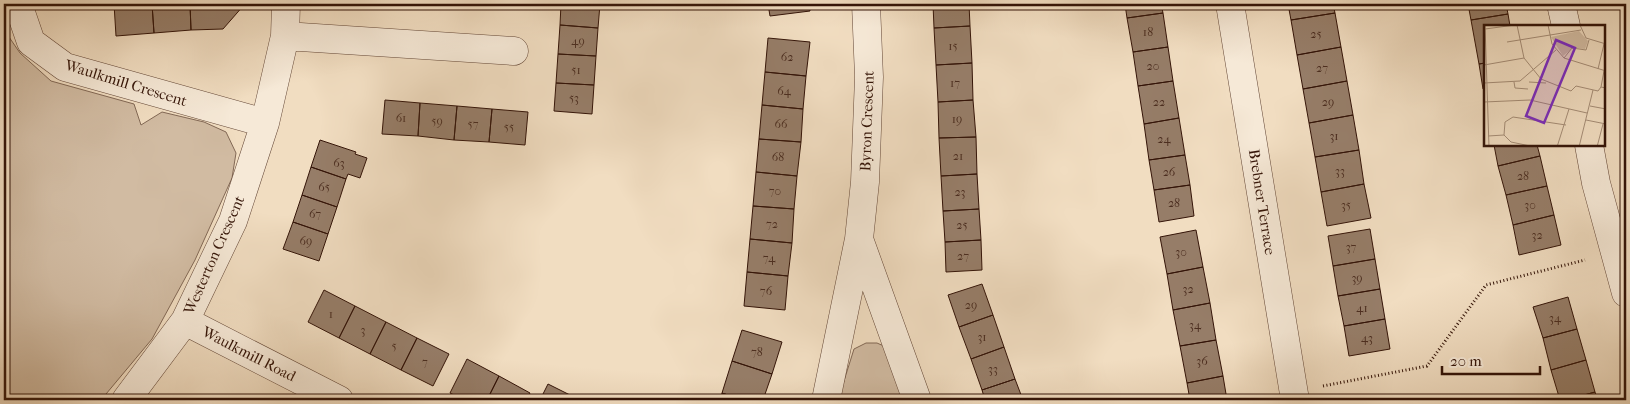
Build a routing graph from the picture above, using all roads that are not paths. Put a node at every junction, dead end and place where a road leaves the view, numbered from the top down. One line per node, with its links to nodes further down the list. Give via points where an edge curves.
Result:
1 (18, 4): 9 (street, Waulkmill Crescent, via 30,42 66,67)
2 (286, 4): 7 (street, Westerton Crescent)
3 (866, 4): 11 (street, Byron Crescent, via 869,77 865,182)
4 (1230, 4): 14 (street, Brebner Terrace)
5 (1561, 4): 6 (street)
6 (1566, 25)
7 (285, 36): 8 (street); 9 (street, Westerton Crescent)
8 (514, 51)
9 (265, 124): 13 (street, Westerton Crescent, via 233,221)
10 (1589, 146): 12 (street)
11 (859, 238): 17 (street, Byron Crescent); 18 (street, Byron Crescent)
12 (1626, 293)
13 (185, 321): 15 (street, Westerton Crescent); 16 (street, Waulkmill Road)
14 (1294, 396)
15 (126, 400)
16 (339, 400)
17 (826, 400)
18 (917, 400)

